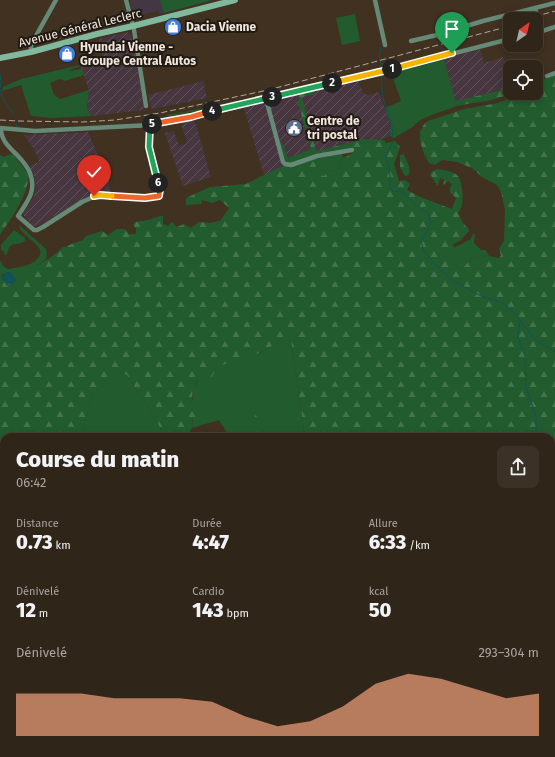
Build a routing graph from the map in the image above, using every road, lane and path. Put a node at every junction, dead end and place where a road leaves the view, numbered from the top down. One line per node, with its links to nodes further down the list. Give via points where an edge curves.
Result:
1 (56, 0): 14 (street, via 32,43)
2 (126, 0): 8 (street)
3 (235, 0): 8 (main road, Avenue Général Leclerc)
4 (375, 0): 13 (street)
5 (555, 3): 6 (street)
6 (535, 8): 7 (street); 11 (street)
7 (536, 12)
8 (133, 26): 14 (main road, Avenue Général Leclerc); 19 (street)
9 (555, 27): 10 (street)
10 (543, 31)
11 (411, 41)
12 (503, 41): 18 (street)
13 (385, 45)
14 (31, 52): 15 (main road, Avenue Général Leclerc)
15 (0, 58)
16 (555, 73): 17 (street)
17 (547, 76)
18 (266, 99): 20 (street); 22 (street, via 285,164 291,165 317,156)
19 (146, 106)
20 (150, 125): 21 (street, via 22,131); 21 (street, via 149,147 160,189 159,196 145,198 98,195 37,230 32,229 18,216 31,194 32,180 28,168 4,140)
21 (1, 128)
22 (352, 150)

